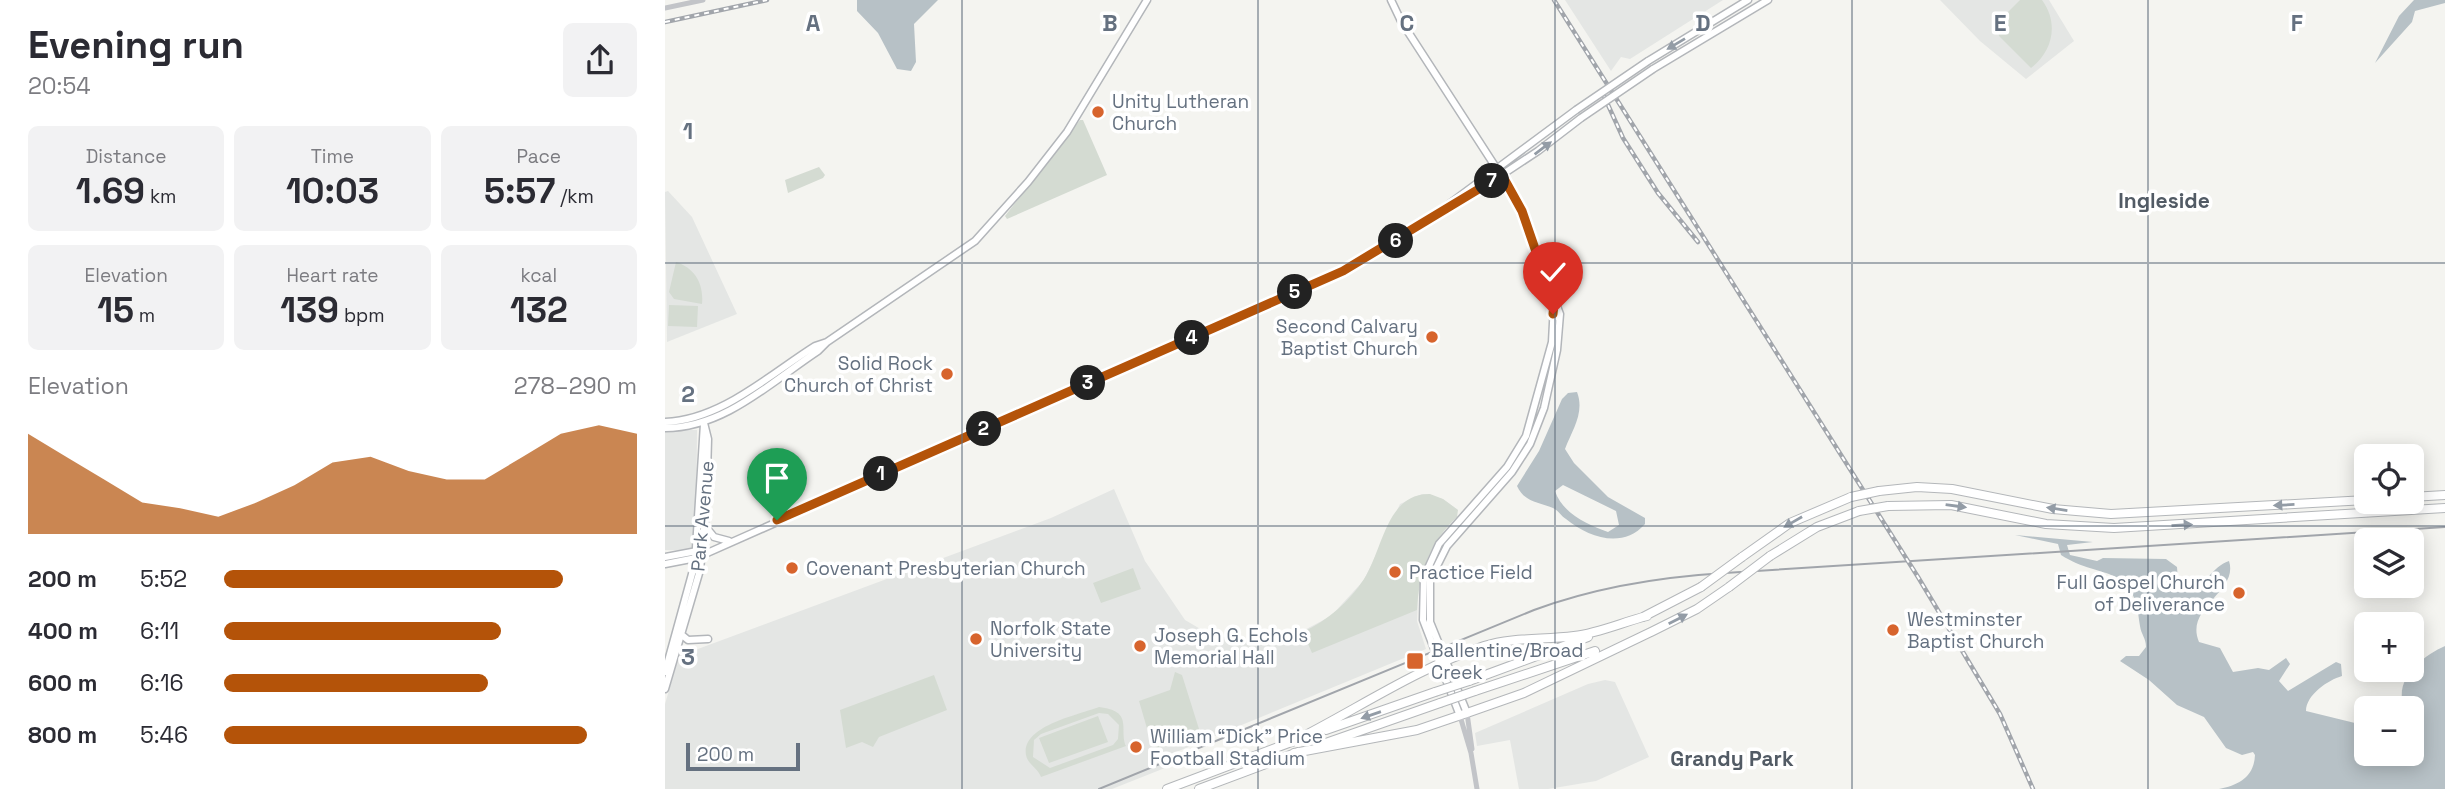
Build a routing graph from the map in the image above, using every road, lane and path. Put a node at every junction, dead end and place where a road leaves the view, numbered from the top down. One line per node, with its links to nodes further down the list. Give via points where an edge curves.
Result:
1 (703, 0): 7 (street)
2 (1147, 0): 11 (main road, via 1067,132 975,241)
3 (1391, 0): 8 (main road)
4 (1768, 0): 6 (main road)
5 (1747, 1): 6 (main road); 8 (main road, one-way to 8, bridge, via 1648,61)
6 (1761, 2): 9 (main road, one-way to 6, bridge, via 1653,69)
7 (665, 8)
8 (1497, 167): 9 (main road); 10 (main road)
9 (1502, 175): 10 (main road); 29 (main road, via 1522,211 1554,304 1552,342 1526,436 1507,467 1439,544 1427,567 1422,616)
10 (1437, 214): 19 (main road, via 1343,271)
11 (705, 419): 12 (main road); 13 (main road); 18 (main road, Park Avenue); 20 (main road, Park Avenue)
12 (665, 422)
13 (665, 428)
14 (2445, 495): 15 (highway)
15 (2424, 496)
16 (2354, 501): 25 (highway, one-way to 25, bridge, via 2111,514 2053,509 1952,489 1879,491 1851,497 1790,523 1701,587)
17 (2445, 508): 26 (highway, one-way to 17, bridge, via 1697,609 1817,527 1888,506 1951,505 2046,524 2100,528)
18 (705, 526): 19 (main road, via 714,537); 20 (main road, Park Avenue)
19 (729, 541): 20 (main road)
20 (698, 554): 21 (main road); 22 (main road); 24 (main road, Park Avenue); 27 (main road, Park Avenue)
21 (665, 557)
22 (678, 563): 23 (main road); 24 (main road, via 687,564)
23 (665, 564)
24 (692, 574): 30 (main road, Park Avenue)
25 (1647, 616): 29 (highway, via 1588,634 1489,645); 33 (highway, one-way to 33, bridge)
26 (1653, 631): 32 (highway, via 1524,693); 34 (highway, bridge)
27 (682, 635): 28 (main road, via 688,640); 31 (main road, Park Avenue)
28 (708, 639)
29 (1443, 663): 32 (main road); 33 (highway)
30 (665, 672)
31 (665, 689)
32 (1463, 715): 34 (highway, via 1408,732); 37 (street)
33 (1291, 742): 35 (highway)
34 (1294, 753): 36 (highway)
35 (1167, 789)
36 (1199, 789)
37 (1477, 789)

